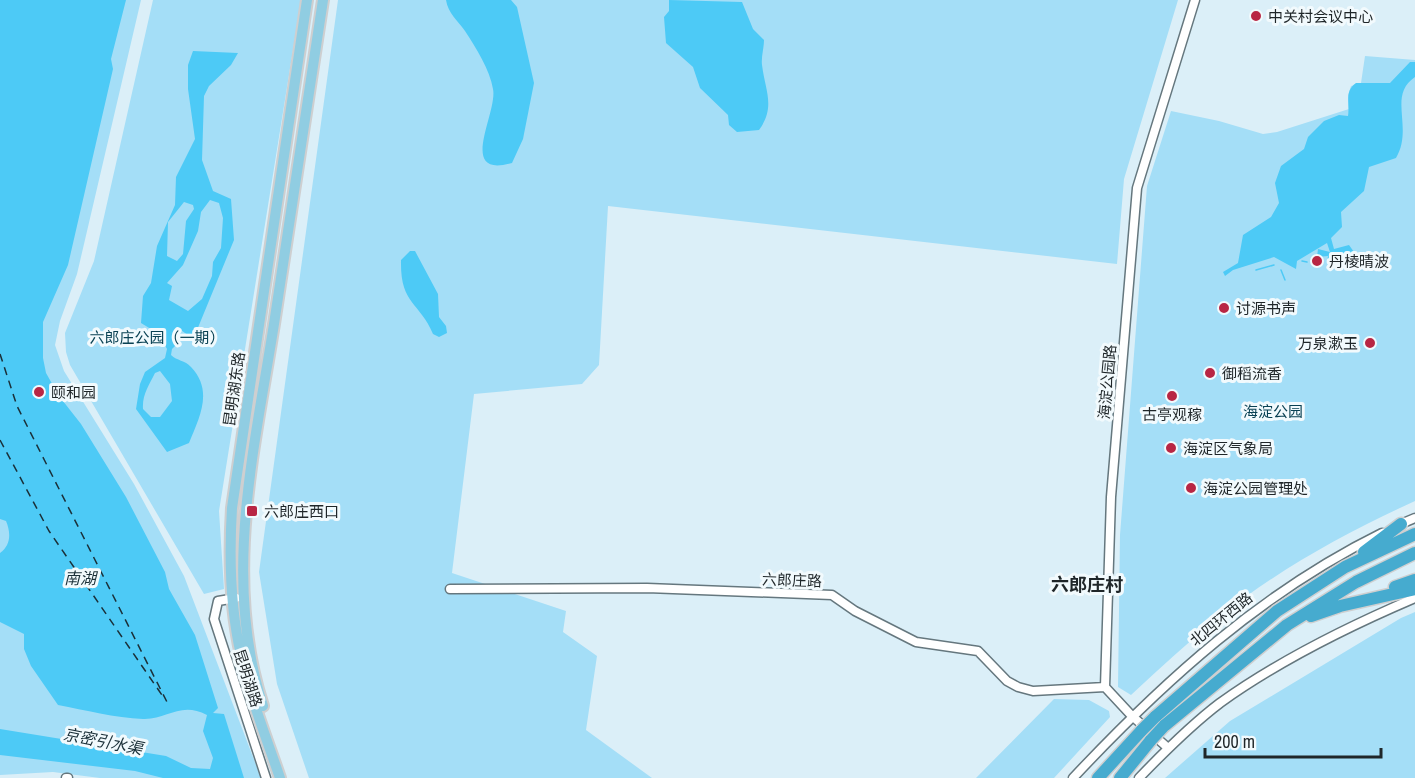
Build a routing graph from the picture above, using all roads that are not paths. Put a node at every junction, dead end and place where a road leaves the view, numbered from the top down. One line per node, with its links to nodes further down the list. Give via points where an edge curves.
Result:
1 (308, 0): 12 (main road, 昆明湖东路, via 232,508)
2 (323, 0): 12 (main road, 昆明湖东路, via 250,479)
3 (1195, 0): 16 (street, 海淀公园路, via 1137,188 1111,497)
4 (1415, 518): 5 (street, 北四环西路)
5 (1401, 524): 8 (highway); 17 (street, 北四环西路, via 1304,575 1255,609)
6 (1415, 534): 8 (highway, 北四环西路)
7 (1415, 553): 15 (highway, via 1356,582)
8 (1345, 567): 23 (highway, 北四环西路, bridge, via 1277,611 1155,717)
9 (1415, 580): 14 (highway)
10 (450, 589): 16 (street, 六郎庄路, via 647,588 832,595 916,642 978,651 1018,687 1033,691)
11 (1415, 589): 14 (highway)
12 (237, 598): 19 (street, 昆明湖路, via 218,601 214,619); 20 (main road, 昆明湖东路, via 240,653); 21 (main road, 昆明湖东路, via 248,652)
13 (1415, 598): 18 (street, via 1268,671 1219,704)
14 (1341, 606): 15 (highway)
15 (1287, 625): 24 (highway, bridge, via 1164,726)
16 (1105, 687): 17 (street)
17 (1131, 715): 18 (street); 22 (street, 北四环西路)
18 (1168, 748): 25 (street)
19 (266, 778)
20 (280, 778)
21 (287, 778)
22 (1073, 778)
23 (1098, 778)
24 (1120, 778)
25 (1139, 778)

